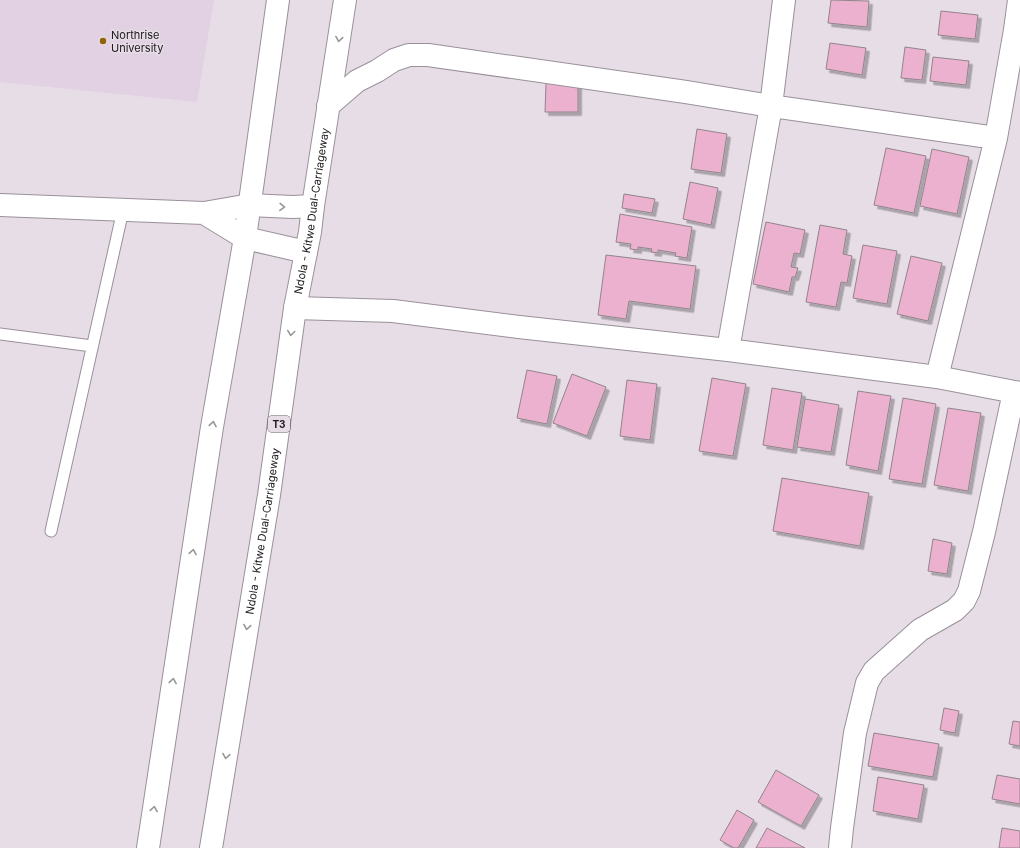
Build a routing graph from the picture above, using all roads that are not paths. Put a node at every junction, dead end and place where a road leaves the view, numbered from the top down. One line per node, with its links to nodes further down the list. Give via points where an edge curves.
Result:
1 (278, 0): 9 (main road)
2 (345, 0): 5 (main road, Ndola - Kitwe Dual-Carriageway / T3, one-way to 5)
3 (784, 0): 6 (main road)
4 (1019, 0): 7 (main road)
5 (328, 106): 6 (main road, via 357,81 394,60 409,55 428,55); 10 (main road, Ndola - Kitwe Dual-Carriageway / T3)
6 (771, 106): 7 (main road); 18 (main road)
7 (996, 138): 19 (main road)
8 (0, 205): 11 (main road)
9 (250, 205): 10 (main road, one-way to 10); 12 (main road); 13 (main road)
10 (313, 206): 14 (main road, Ndola - Kitwe Dual-Carriageway / T3)
11 (123, 210): 12 (main road); 17 (lane)
12 (204, 214): 13 (main road)
13 (245, 238): 14 (main road); 22 (main road, one-way to 13, via 212,427)
14 (306, 252): 15 (main road, Ndola - Kitwe Dual-Carriageway / T3)
15 (295, 308): 18 (main road, via 393,311); 23 (main road, Ndola - Kitwe Dual-Carriageway / T3, one-way to 23, via 269,495)
16 (0, 334): 17 (lane)
17 (92, 346): 21 (lane)
18 (728, 350): 19 (main road)
19 (937, 377): 20 (main road)
20 (1017, 392): 24 (main road, via 984,532 969,591 964,601 955,610 920,630 874,671 867,683 856,733)
21 (51, 531)
22 (148, 848)
23 (211, 848)
24 (840, 848)

